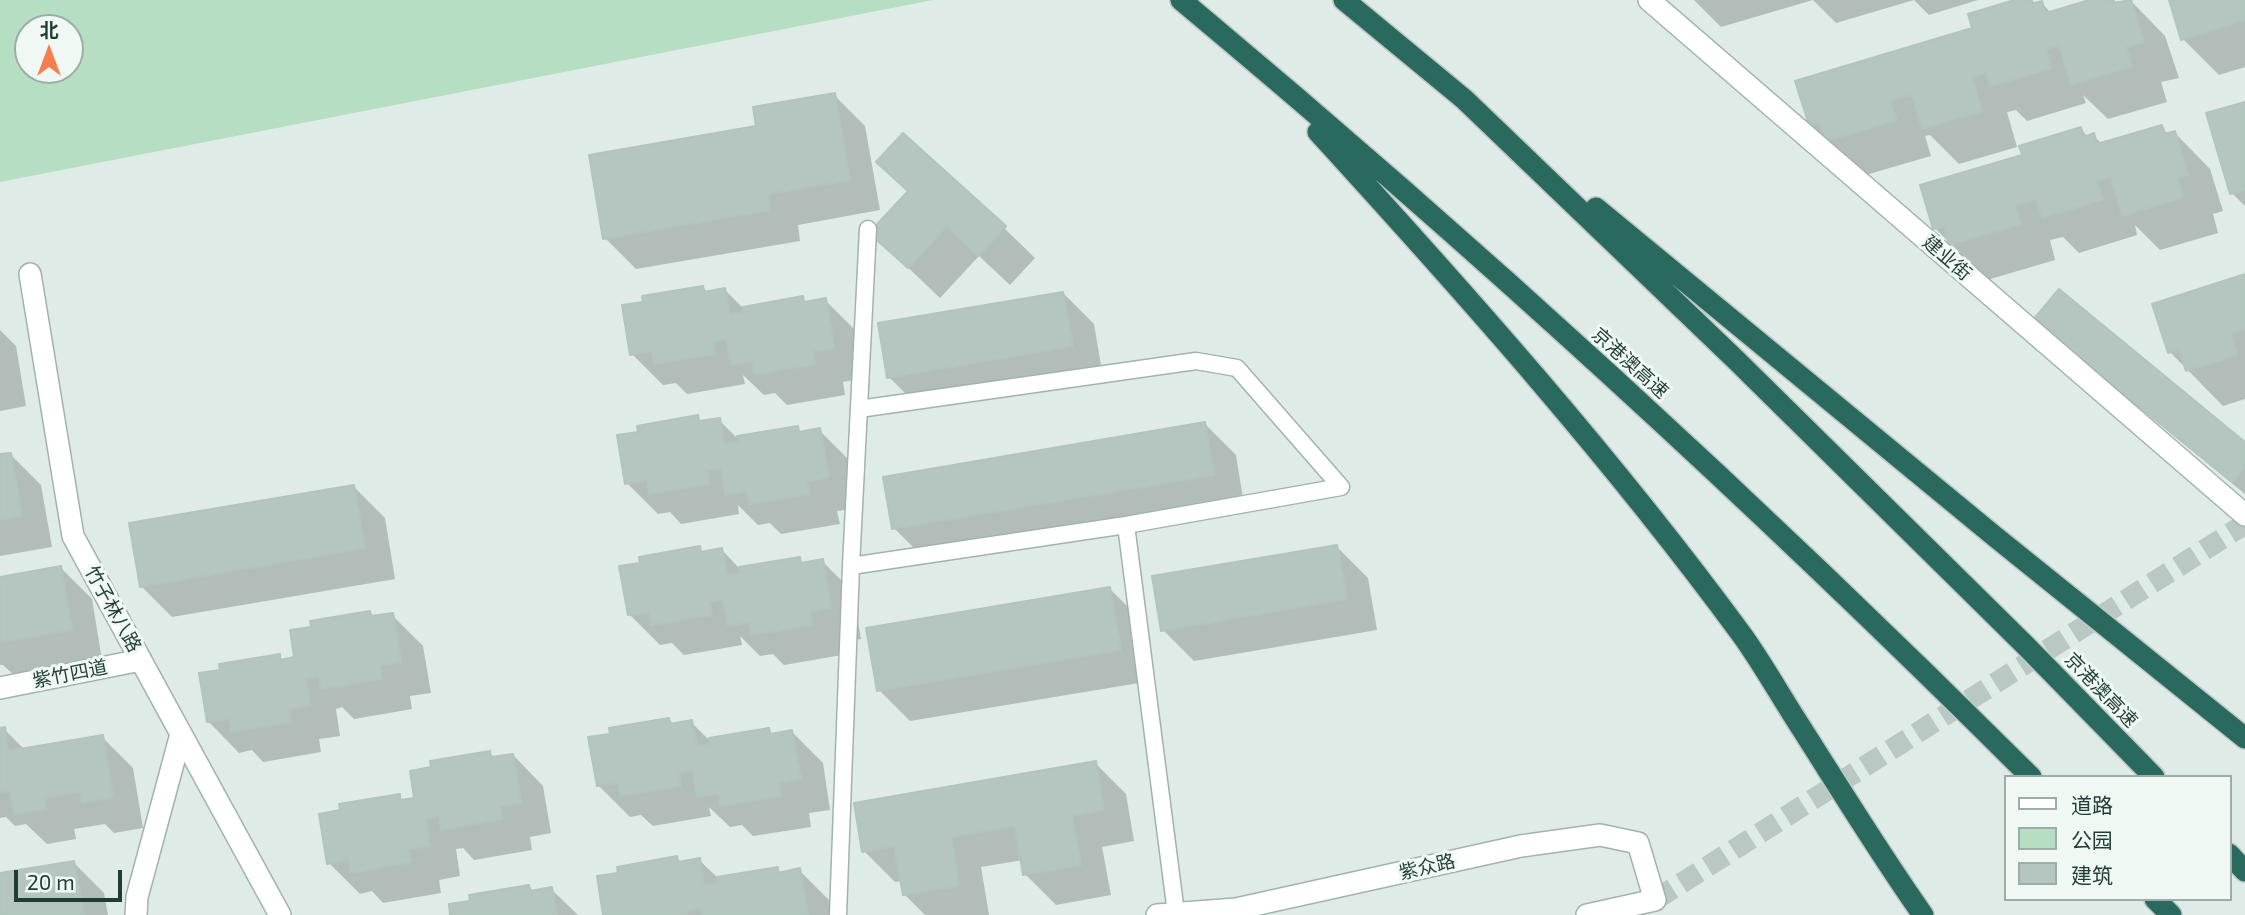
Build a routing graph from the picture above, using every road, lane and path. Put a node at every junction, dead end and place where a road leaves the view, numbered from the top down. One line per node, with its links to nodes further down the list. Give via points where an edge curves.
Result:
1 (1181, 0): 4 (highway, 京港澳高速)
2 (1345, 0): 5 (highway, 京港澳高速)
3 (1649, 0): 9 (street, 建业街)
4 (1248, 56): 16 (highway, 京港澳高速, via 1712,468); 26 (highway, via 1469,297 1667,535 1744,637)
5 (1464, 100): 15 (highway); 17 (highway, 京港澳高速, via 1736,360)
6 (868, 229): 8 (lane)
7 (30, 274): 12 (street, 竹子林八路, via 74,536)
8 (859, 409): 10 (lane, via 1196,361 1237,368 1341,487); 11 (lane)
9 (2245, 515)
10 (1126, 525): 11 (lane); 21 (lane)
11 (850, 566): 24 (lane)
12 (141, 660): 13 (street, 紫竹四道); 14 (street, 竹子林八路)
13 (0, 688)
14 (181, 734): 22 (street); 23 (street, 竹子林八路)
15 (2245, 738)
16 (2029, 775)
17 (2152, 775)
18 (2231, 856): 19 (highway)
19 (2245, 871)
20 (2157, 901): 27 (highway)
21 (1169, 914): 25 (street, 紫众路, via 1236,909 1521,846 1600,835 1638,843 1655,900)
22 (135, 915)
23 (280, 915)
24 (838, 915)
25 (1587, 915)
26 (1923, 915)
27 (2171, 915)

